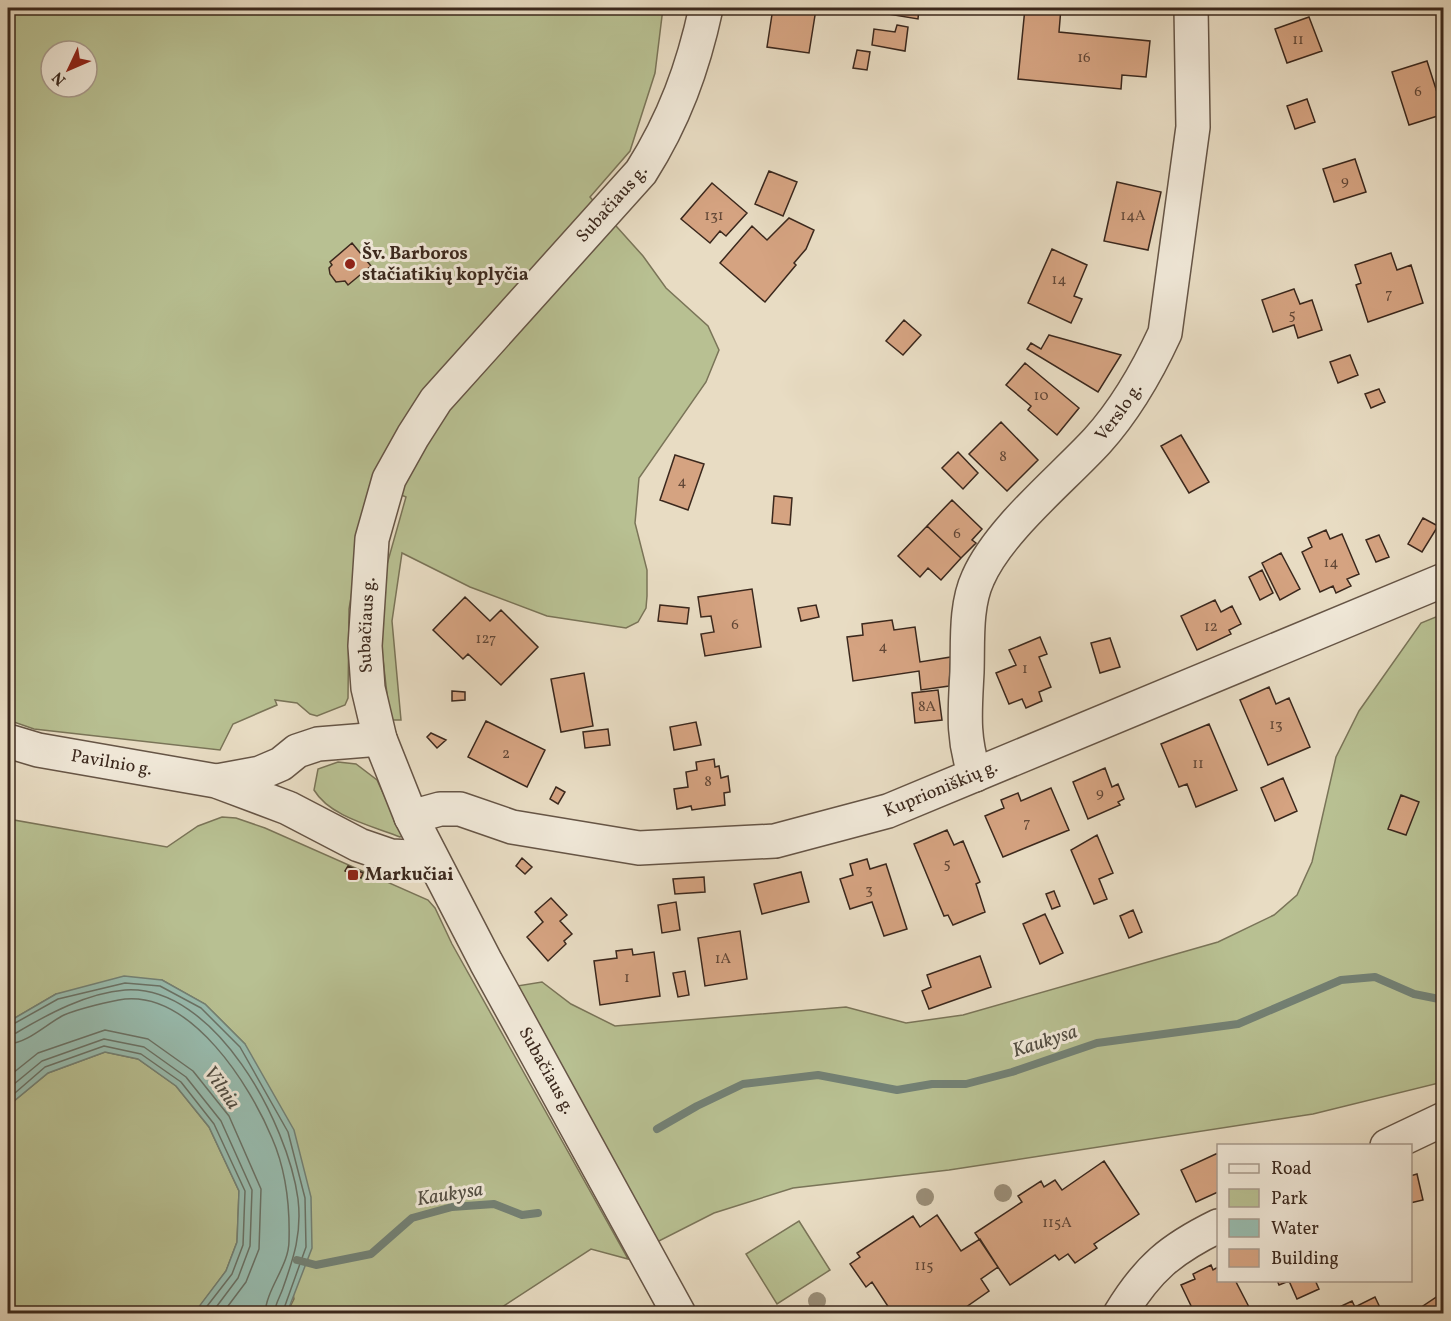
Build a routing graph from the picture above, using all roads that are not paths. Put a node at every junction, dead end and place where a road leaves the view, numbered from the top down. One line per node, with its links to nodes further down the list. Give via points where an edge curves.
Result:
1 (706, 8): 4 (street, Subačiaus g., via 696,54 679,102 663,138 641,172 436,400 389,479 372,540 365,635 368,688)
2 (1191, 8): 7 (street, Verslo g., via 1193,127 1165,333 1123,410 1014,528 978,578 970,608 964,729)
3 (1443, 580): 7 (street, Kuprioniškių g.)
4 (380, 739): 6 (street, Pavilnio g., via 318,744 297,751); 10 (street, Subačiaus g.)
5 (8, 741): 8 (street, Pavilnio g., via 38,750)
6 (281, 764): 8 (street, Pavilnio g., via 243,778); 9 (street, via 279,785)
7 (975, 775): 10 (street, Kuprioniškių g., via 888,810 775,841 639,848 512,827 460,809 440,809)
8 (216, 781): 9 (street, Pavilnio g.)
9 (288, 808): 11 (street, Pavilnio g., via 359,845 391,856 411,857)
10 (411, 817): 11 (street, Subačiaus g.)
11 (428, 852): 15 (street, Subačiaus g.)
12 (1443, 1119): 13 (street)
13 (1391, 1144)
14 (1217, 1226): 16 (street, via 1184,1242 1150,1270)
15 (679, 1314)
16 (1120, 1314)

